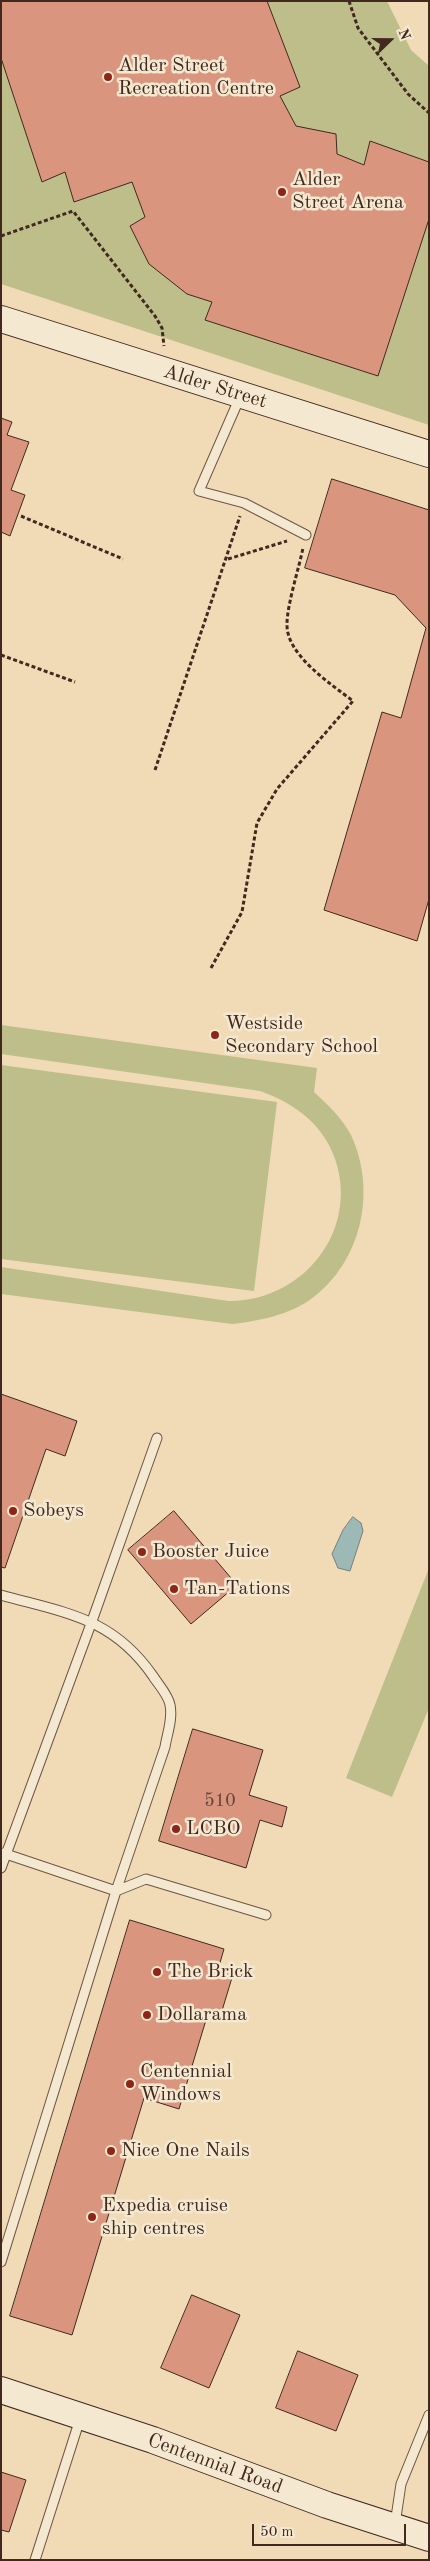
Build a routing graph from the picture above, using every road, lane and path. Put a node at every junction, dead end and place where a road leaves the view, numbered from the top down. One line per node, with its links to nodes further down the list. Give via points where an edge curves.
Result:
1 (350, 1): 2 (path, via 358,28 408,94)
2 (429, 113)
3 (1, 236): 5 (path, via 73,211 162,328)
4 (1, 320): 5 (street, Alder Street)
5 (166, 371): 6 (street, Alder Street)
6 (241, 395): 7 (street, Alder Street); 8 (lane, via 199,491)
7 (429, 454)
8 (244, 503): 10 (lane); 12 (path)
9 (20, 516): 11 (path)
10 (306, 535): 12 (path); 16 (path, via 286,625 295,650 353,701 277,789 257,823 242,912)
11 (123, 559)
12 (228, 559): 15 (path)
13 (1, 656): 14 (path)
14 (75, 682)
15 (155, 770)
16 (211, 968)
17 (157, 1438): 19 (lane)
18 (1, 1595): 19 (lane)
19 (92, 1621): 20 (lane); 22 (lane, via 117,1636 142,1660 170,1704 165,1747)
20 (4, 1853): 21 (lane); 22 (lane)
21 (1, 1868)
22 (116, 1891): 23 (lane, via 146,1879); 24 (lane)
23 (266, 1915)
24 (1, 2262)
25 (1, 2390): 27 (street, Centennial Road)
26 (429, 2415): 28 (lane, via 402,2484)
27 (81, 2417): 28 (street, Centennial Road); 30 (lane)
28 (394, 2527): 29 (street, Centennial Road)
29 (429, 2538)
30 (35, 2560)

